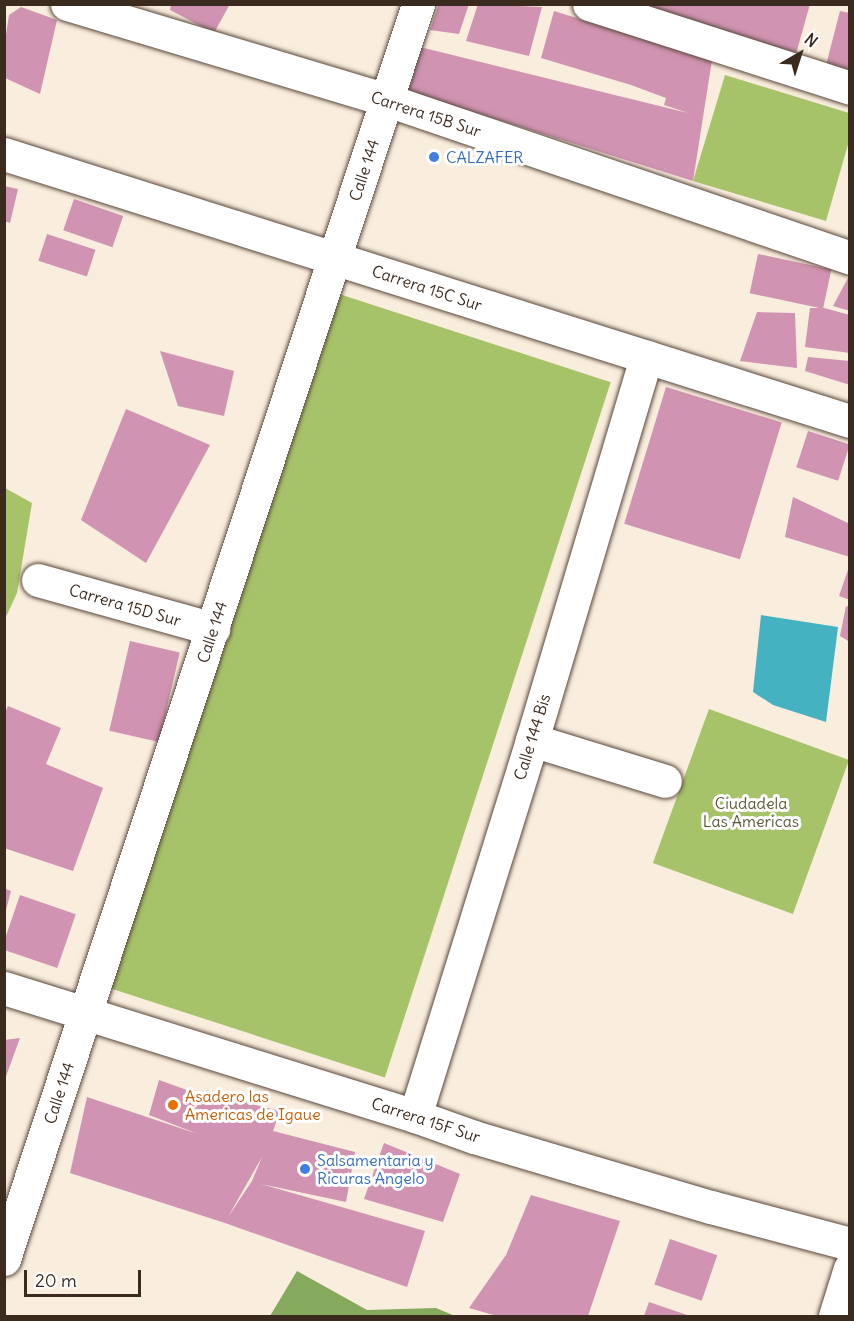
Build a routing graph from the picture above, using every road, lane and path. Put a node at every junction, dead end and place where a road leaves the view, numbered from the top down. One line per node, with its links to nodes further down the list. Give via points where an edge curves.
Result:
1 (67, 4): 5 (street, Carrera 15B Sur)
2 (418, 4): 5 (street, Calle 144)
3 (589, 4): 4 (street)
4 (849, 88)
5 (387, 100): 7 (street, Carrera 15B Sur); 8 (street, Calle 144)
6 (4, 154): 8 (street, Carrera 15C Sur)
7 (849, 258)
8 (335, 259): 9 (street, Carrera 15C Sur); 12 (street, Calle 144)
9 (646, 357): 10 (street, Carrera 15C Sur); 13 (street, Calle 144 Bis)
10 (849, 421)
11 (38, 580): 12 (street, Carrera 15D Sur)
12 (213, 629): 16 (street, Calle 144)
13 (532, 740): 14 (street); 17 (street, Calle 144 Bis)
14 (665, 781)
15 (4, 988): 16 (street, Carrera 15F Sur)
16 (86, 1013): 17 (street, Carrera 15F Sur); 19 (street, Calle 144)
17 (415, 1116): 18 (street, Carrera 15F Sur, via 711,1207)
18 (849, 1244)
19 (4, 1259)
20 (849, 1268): 21 (street)
21 (835, 1317)

